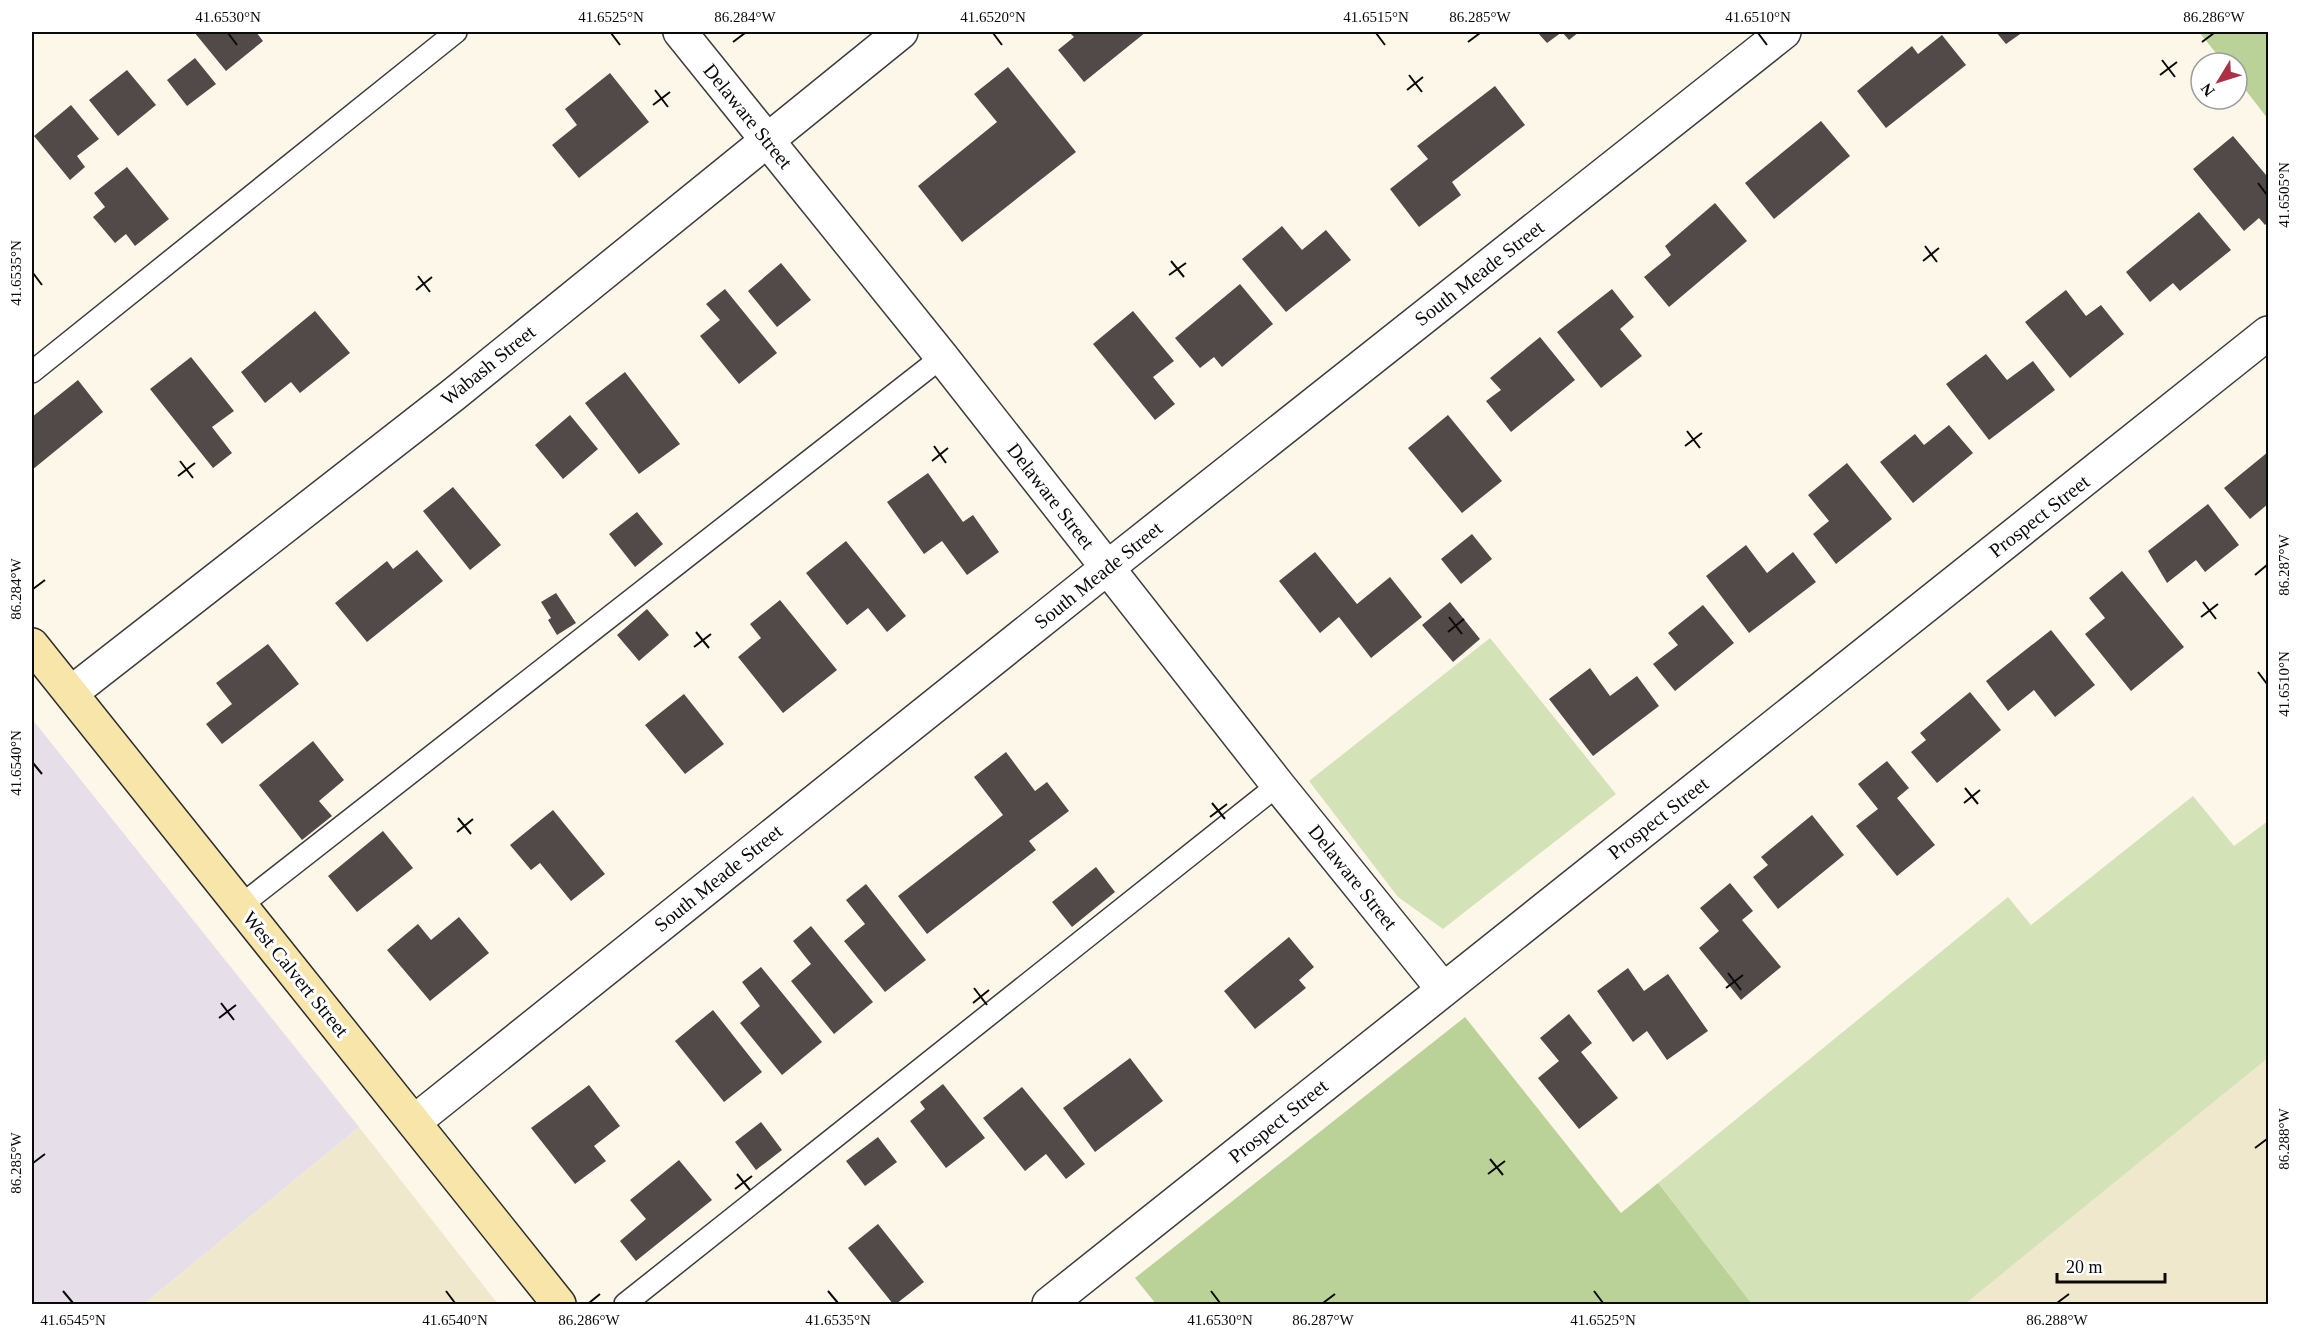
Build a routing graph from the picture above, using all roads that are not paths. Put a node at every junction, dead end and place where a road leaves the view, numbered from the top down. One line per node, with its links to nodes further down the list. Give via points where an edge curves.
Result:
1 (456, 32): 8 (lane)
2 (680, 32): 5 (street, Delaware Street)
3 (901, 32): 5 (street, Wabash Street)
4 (1784, 32): 9 (street, South Meade Street)
5 (767, 139): 7 (street, Delaware Street); 11 (street, Wabash Street, via 453,395)
6 (2268, 333): 14 (street, Prospect Street)
7 (942, 357): 9 (street, Delaware Street); 13 (lane)
8 (32, 372)
9 (1107, 568): 12 (street, Delaware Street); 15 (street, South Meade Street)
10 (32, 645): 11 (street, West Calvert Street)
11 (70, 693): 13 (street, West Calvert Street)
12 (1278, 785): 14 (street, Delaware Street); 17 (lane)
13 (240, 906): 15 (street, West Calvert Street)
14 (1443, 989): 18 (street, Prospect Street)
15 (414, 1122): 16 (street, West Calvert Street)
16 (559, 1305)
17 (625, 1305)
18 (1049, 1305)

